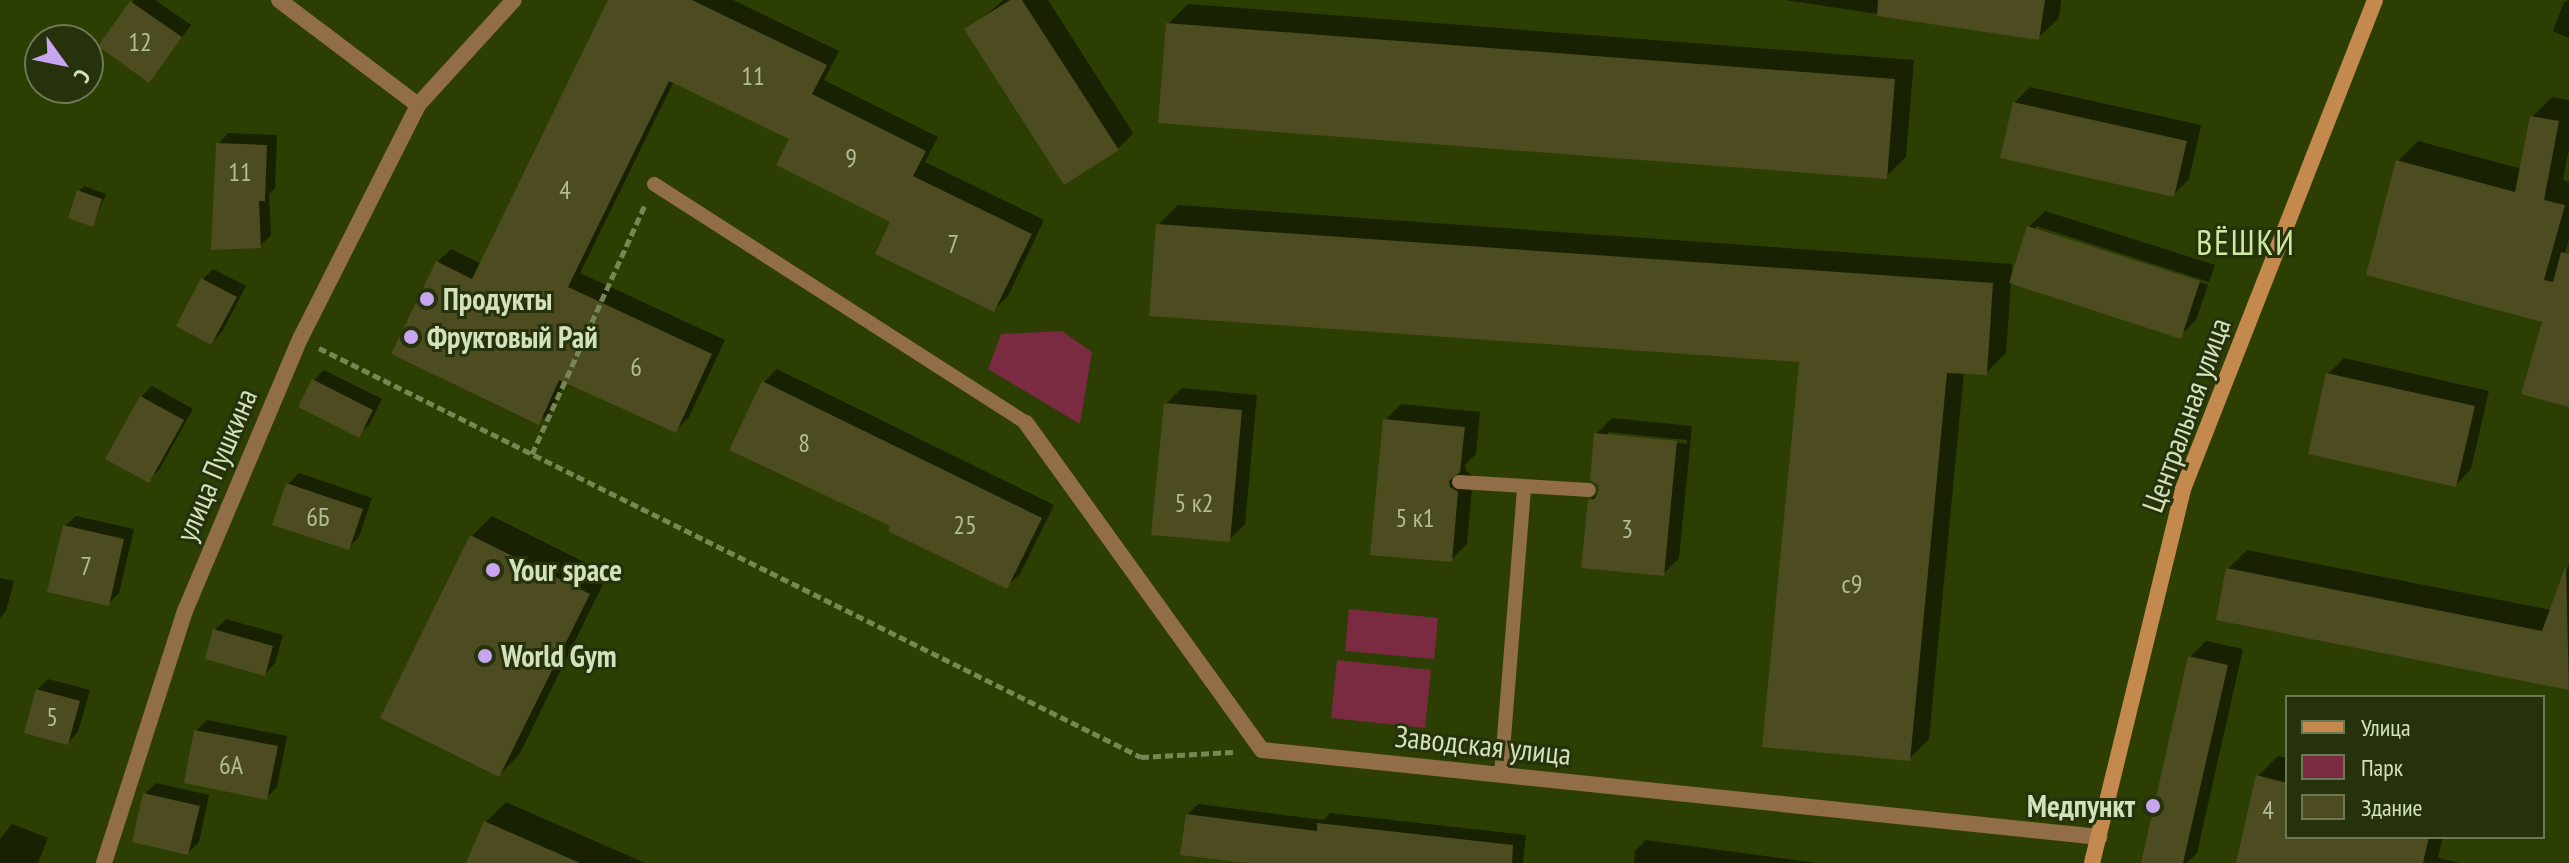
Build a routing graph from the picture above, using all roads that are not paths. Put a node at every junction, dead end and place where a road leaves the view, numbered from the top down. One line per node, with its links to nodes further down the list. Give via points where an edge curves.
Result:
1 (279, 0): 4 (street)
2 (514, 0): 4 (street, улица Пушкина)
3 (2375, 0): 11 (street, Центральная улица, via 2183,489)
4 (418, 105): 12 (street, улица Пушкина, via 300,339 185,611)
5 (654, 184): 6 (lane)
6 (1026, 423): 10 (street, Заводская улица, via 1262,750)
7 (1459, 482): 8 (lane)
8 (1524, 486): 9 (lane); 10 (lane)
9 (1589, 490)
10 (1501, 775): 11 (street, Заводская улица)
11 (2099, 837): 13 (street, Центральная улица)
12 (104, 863)
13 (2092, 863)

